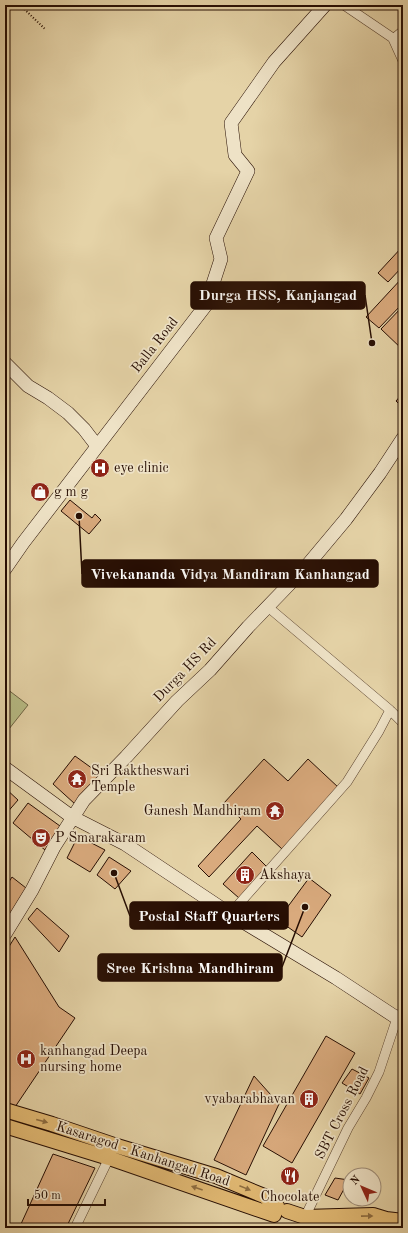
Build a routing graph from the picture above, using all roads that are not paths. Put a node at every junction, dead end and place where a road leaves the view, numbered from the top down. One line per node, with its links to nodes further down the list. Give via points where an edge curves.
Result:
1 (325, 5): 9 (street, Balla Road, via 274,62 231,123 235,155 248,171 216,238 221,259 206,305)
2 (344, 5): 4 (street)
3 (403, 32): 4 (street)
4 (393, 39): 5 (street); 6 (street)
5 (403, 45)
6 (403, 61)
7 (5, 363): 9 (street, via 28,386 68,414)
8 (403, 438): 11 (street, Durga HS Rd, via 346,519)
9 (97, 446): 10 (street, Balla Road)
10 (5, 569)
11 (268, 607): 12 (street); 15 (street, Durga HS Rd, via 210,670 176,701 84,800)
12 (390, 710): 13 (street); 16 (street, via 347,782)
13 (403, 723)
14 (5, 768): 15 (street)
15 (72, 817): 16 (street, via 126,844); 17 (street, Durga HS Rd)
16 (230, 914): 18 (street)
17 (5, 934)
18 (401, 1017): 24 (street, SBT Cross Road, via 379,1072 348,1128)
19 (5, 1110): 22 (main road, Kasaragod - Kanhangad Road, one-way to 22, via 216,1176 264,1196)
20 (5, 1126): 21 (main road)
21 (109, 1158): 22 (main road, one-way to 21); 25 (street)
22 (280, 1212): 24 (main road, Kasaragod - Kanhangad Road)
23 (403, 1221): 24 (main road, Kasaragod - Kanhangad Road, via 386,1219 376,1227 361,1228)
24 (310, 1222)
25 (75, 1228)

